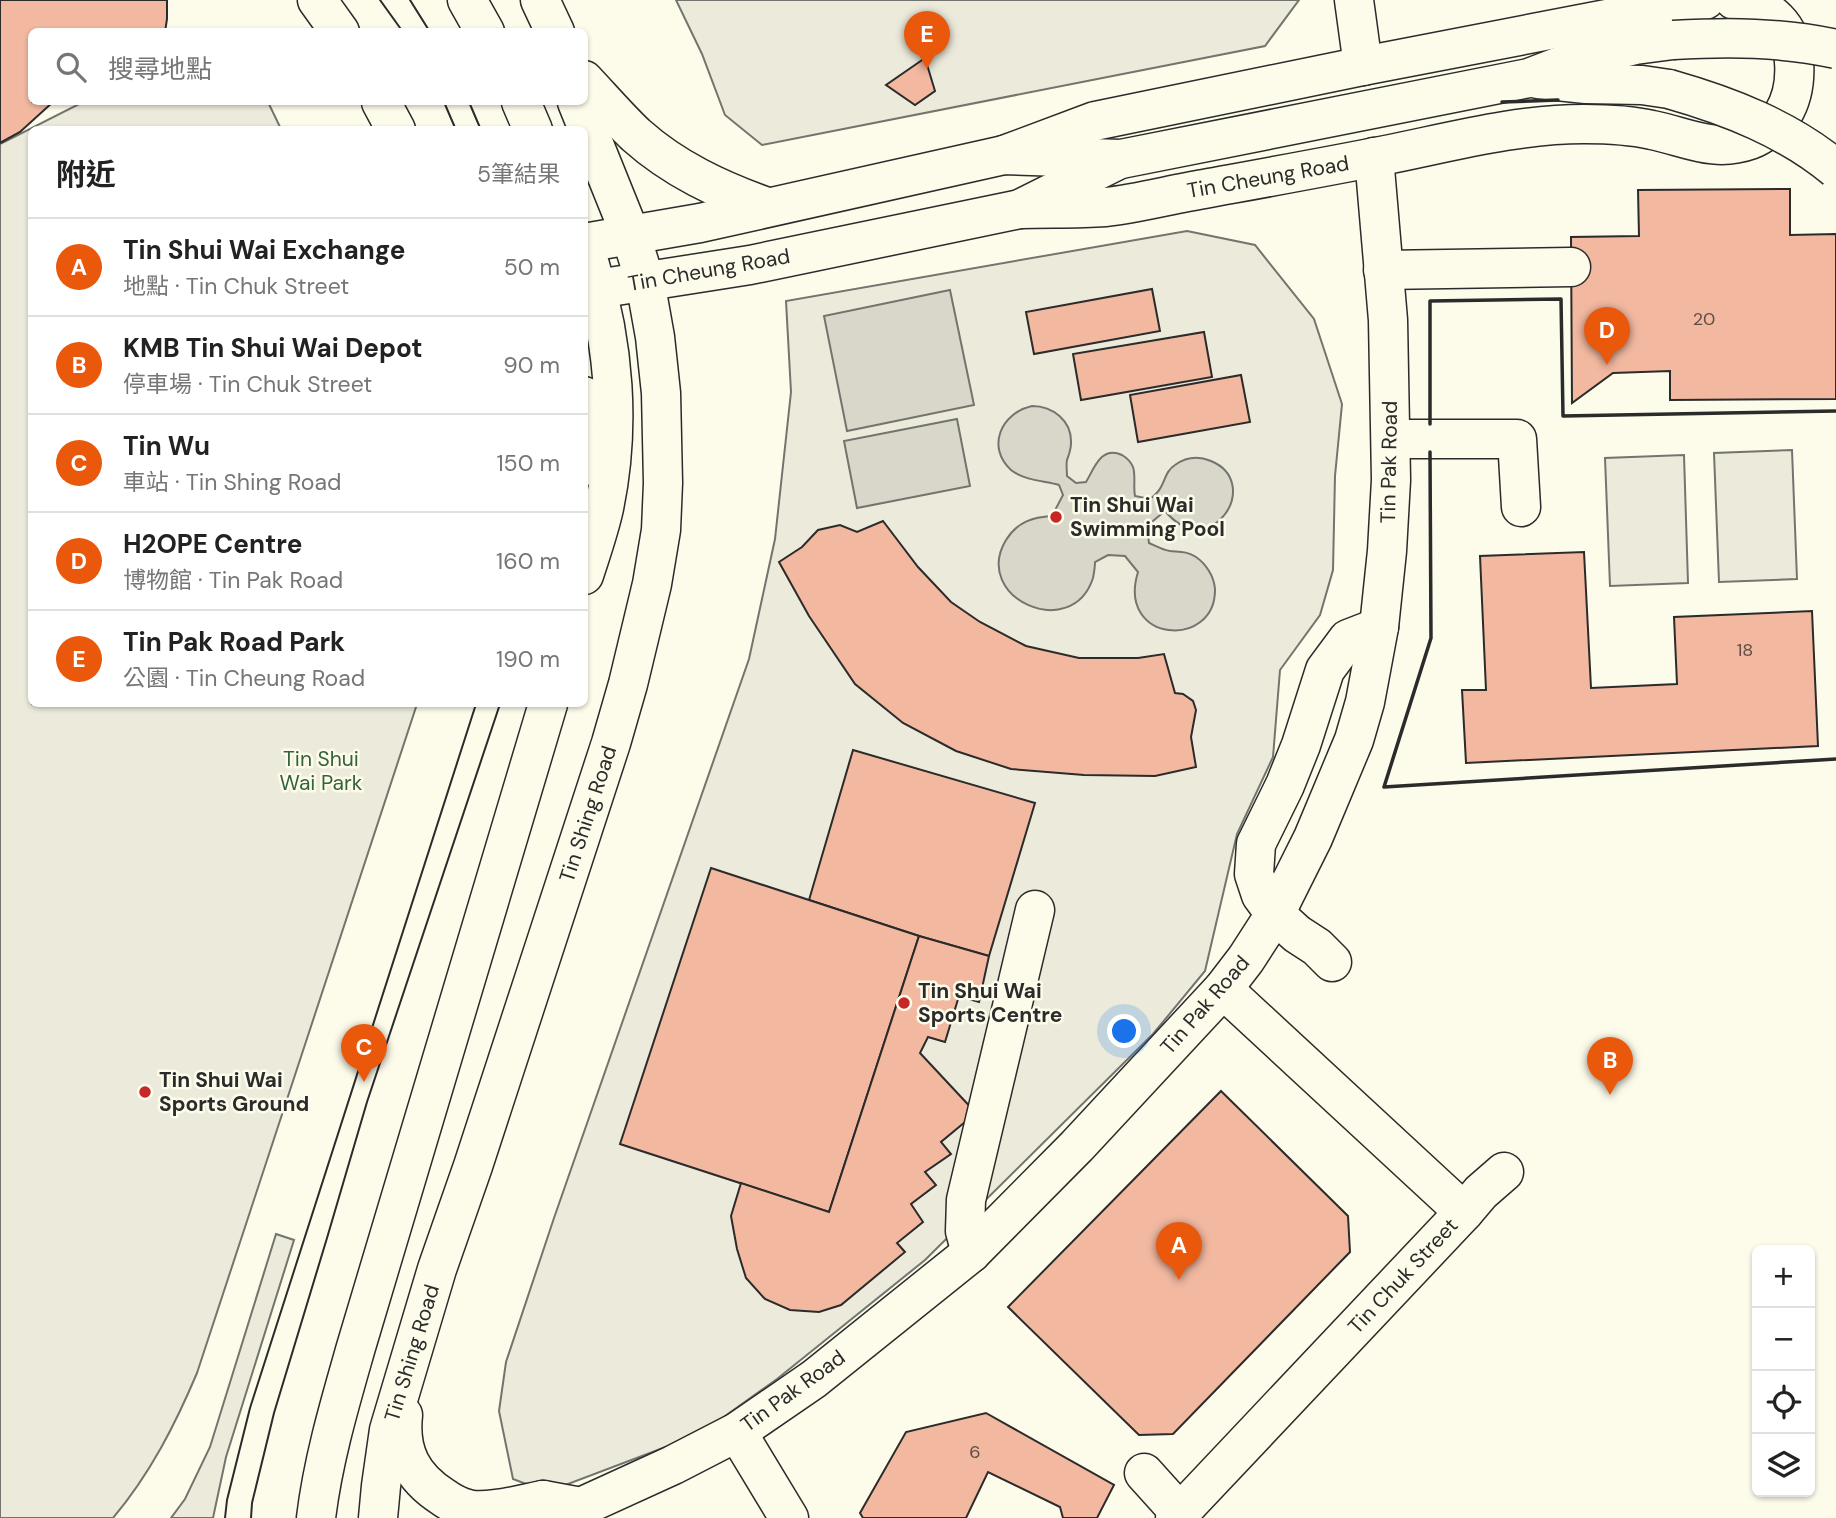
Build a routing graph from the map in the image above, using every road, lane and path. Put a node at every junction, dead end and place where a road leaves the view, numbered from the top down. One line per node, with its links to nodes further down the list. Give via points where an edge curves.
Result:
1 (317, 0): 7 (main road)
2 (467, 0): 8 (main road)
3 (540, 0): 9 (main road)
4 (1354, 0): 11 (main road)
5 (1705, 0): 11 (main road)
6 (1734, 0): 22 (main road, Tin Cheung Road, via 1762,9 1777,20 1792,48 1793,82 1786,108 1753,139 1716,145 1618,125 1549,125)
7 (337, 28)
8 (483, 28)
9 (553, 28)
10 (1836, 49): 12 (main road, bridge, via 1756,39 1673,40 1581,58)
11 (1363, 66): 21 (main road, via 1095,121)
12 (1529, 78): 23 (main road); 24 (main road, bridge, via 1642,85 1707,100 1754,119)
13 (588, 84): 25 (main road, via 636,135 697,178)
14 (383, 105): 17 (main road)
15 (522, 105): 18 (main road)
16 (578, 105): 19 (main road, Tin Shing Road)
17 (394, 126)
18 (531, 126)
19 (586, 126)
20 (588, 132): 27 (main road, Tin Shing Road)
21 (1004, 155): 23 (main road); 25 (main road)
22 (1374, 157): 26 (main road, Tin Cheung Road, via 1108,206); 30 (main road, Tin Pak Road)
23 (1121, 159): 26 (main road)
24 (1836, 169)
25 (767, 207): 27 (main road)
26 (1020, 209): 32 (main road, Tin Cheung Road, via 750,265)
27 (631, 236): 28 (main road); 32 (main road, Tin Shing Road)
28 (588, 244)
29 (1571, 267): 30 (main road)
30 (1383, 270): 35 (main road, Tin Pak Road)
31 (588, 271): 33 (main road)
32 (645, 281): 33 (main road, Tin Cheung Road); 46 (main road, Tin Shing Road, via 663,437 661,530 652,584 611,743)
33 (591, 290): 37 (main road, via 613,376 614,412 604,508)
34 (588, 426): 37 (main road)
35 (1391, 439): 36 (main road, via 1517,439); 40 (main road, Tin Pak Road, via 1387,551 1365,702 1313,838)
36 (1521, 507)
37 (588, 564)
38 (547, 707): 51 (main road, via 363,1322)
39 (1035, 910): 45 (main road, via 966,1200 965,1231)
40 (1275, 914): 41 (main road); 42 (main road, Tin Pak Road)
41 (1332, 962)
42 (1223, 989): 44 (main road, Tin Chuk Street); 45 (main road, Tin Pak Road)
43 (1504, 1172): 44 (main road)
44 (1464, 1212): 50 (main road, Tin Chuk Street)
45 (971, 1253): 47 (main road, Tin Pak Road, via 814,1379)
46 (409, 1364): 49 (main road, via 401,1433 407,1457 422,1482 469,1509); 52 (main road, Tin Shing Road, via 389,1430)
47 (737, 1432): 49 (main road, Tin Pak Road, via 673,1465); 54 (main road)
48 (1144, 1473): 50 (main road)
49 (566, 1508): 53 (main road, Tin Pak Road)
50 (1178, 1515)
51 (316, 1518)
52 (378, 1518)
53 (485, 1518)
54 (789, 1518)

